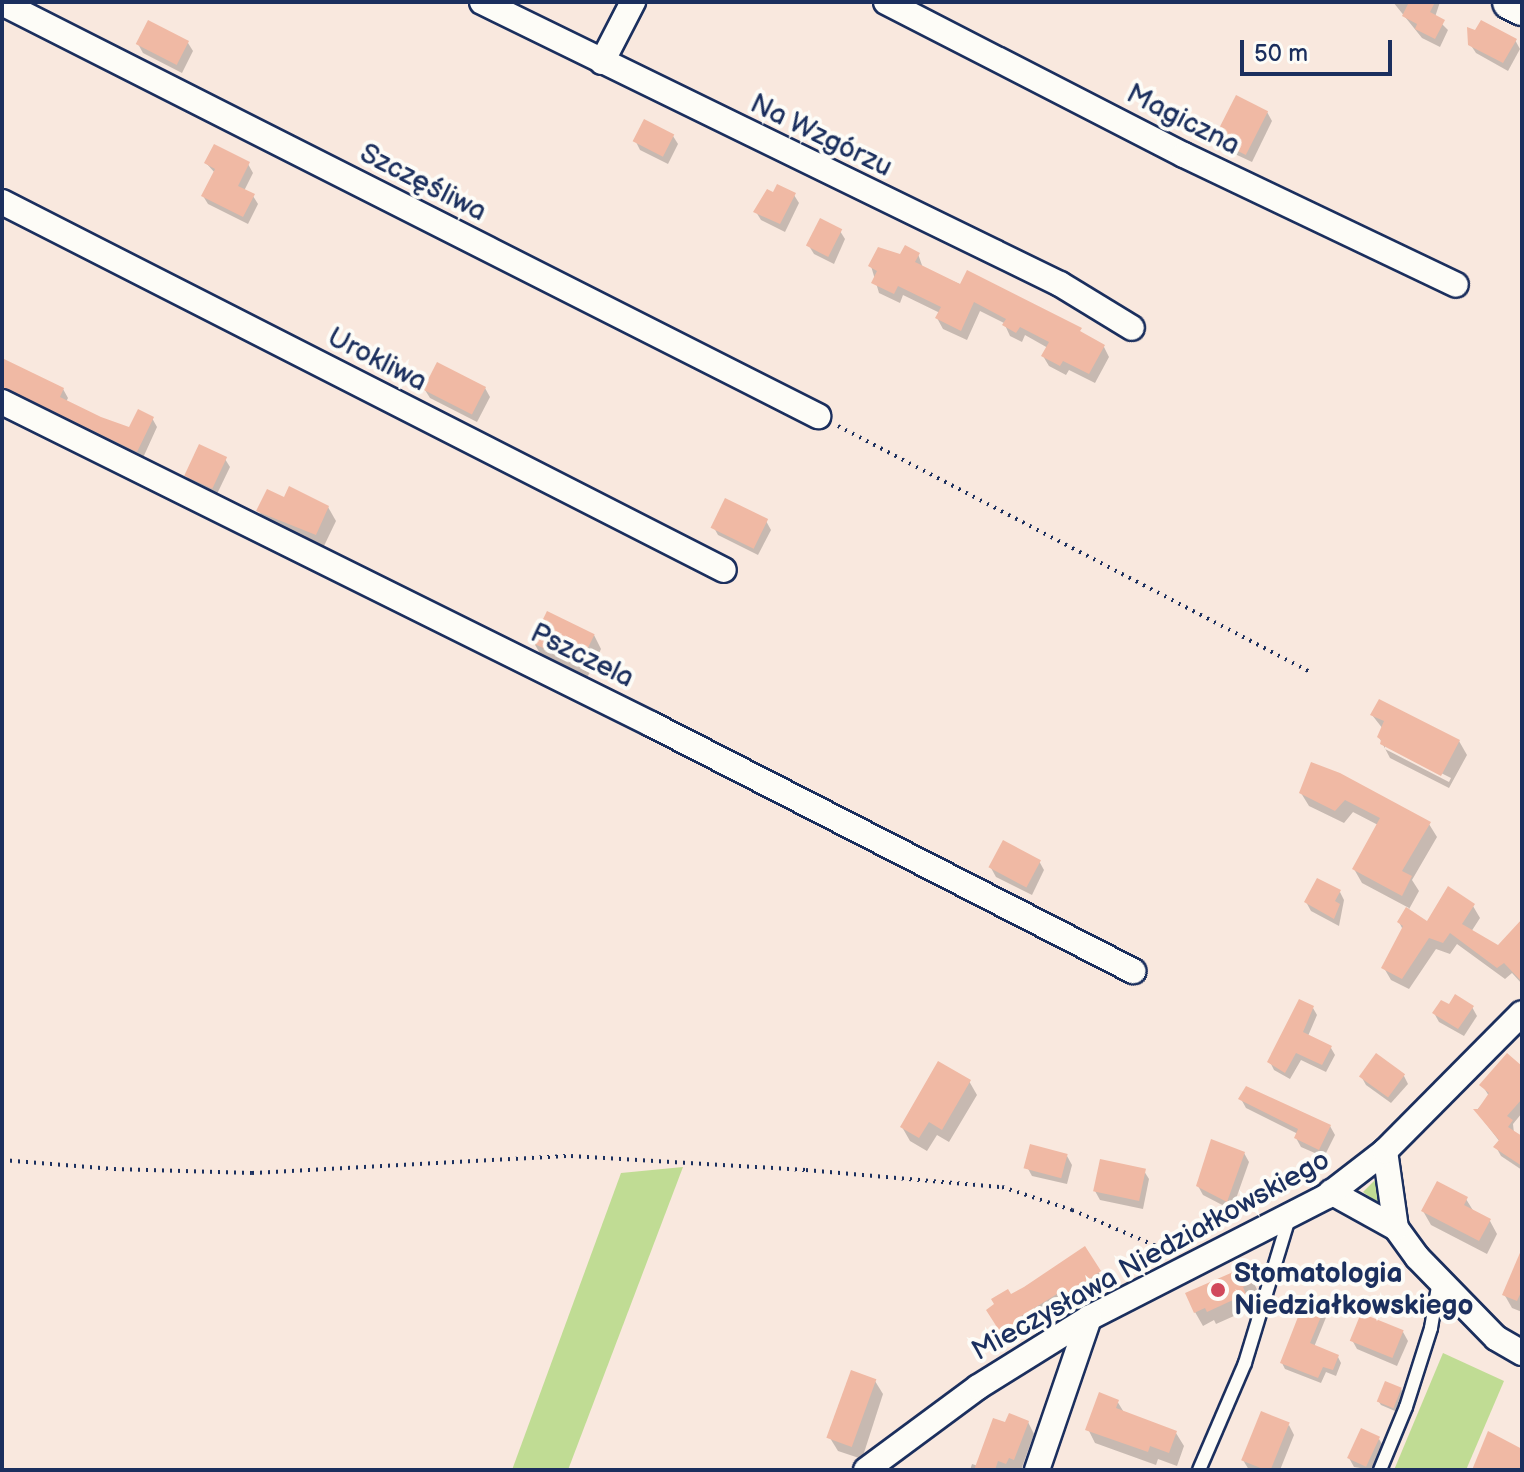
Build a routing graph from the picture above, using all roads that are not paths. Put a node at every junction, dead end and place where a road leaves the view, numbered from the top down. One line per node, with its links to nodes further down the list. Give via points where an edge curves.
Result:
1 (482, 2): 7 (street, Na Wzgórzu)
2 (633, 2): 7 (street)
3 (886, 2): 9 (street, Magiczna, via 1184,155)
4 (1510, 2): 6 (street)
5 (2, 3): 12 (street, Szczęśliwa)
6 (1522, 8)
7 (602, 62): 10 (street, Na Wzgórzu, via 1060,284)
8 (2, 202): 13 (street, Urokliwa)
9 (1456, 285)
10 (1132, 328)
11 (2, 402): 14 (street, Pszczela, via 651,724)
12 (818, 416)
13 (724, 570)
14 (1133, 971)
15 (1522, 1013): 16 (street, Mieczysława Niedziałkowskiego)
16 (1385, 1151): 17 (street, Mieczysława Niedziałkowskiego); 19 (street)
17 (1331, 1192): 18 (street, Mieczysława Niedziałkowskiego); 19 (street)
18 (1289, 1218): 21 (street, Mieczysława Niedziałkowskiego); 25 (lane, via 1245,1363)
19 (1396, 1228): 20 (street)
20 (1439, 1280): 22 (street, via 1496,1338); 26 (lane, via 1423,1354)
21 (1089, 1318): 23 (street, Mieczysława Niedziałkowskiego, via 978,1387); 24 (street)
22 (1522, 1353)
23 (866, 1470)
24 (1037, 1470)
25 (1199, 1470)
26 (1380, 1470)

